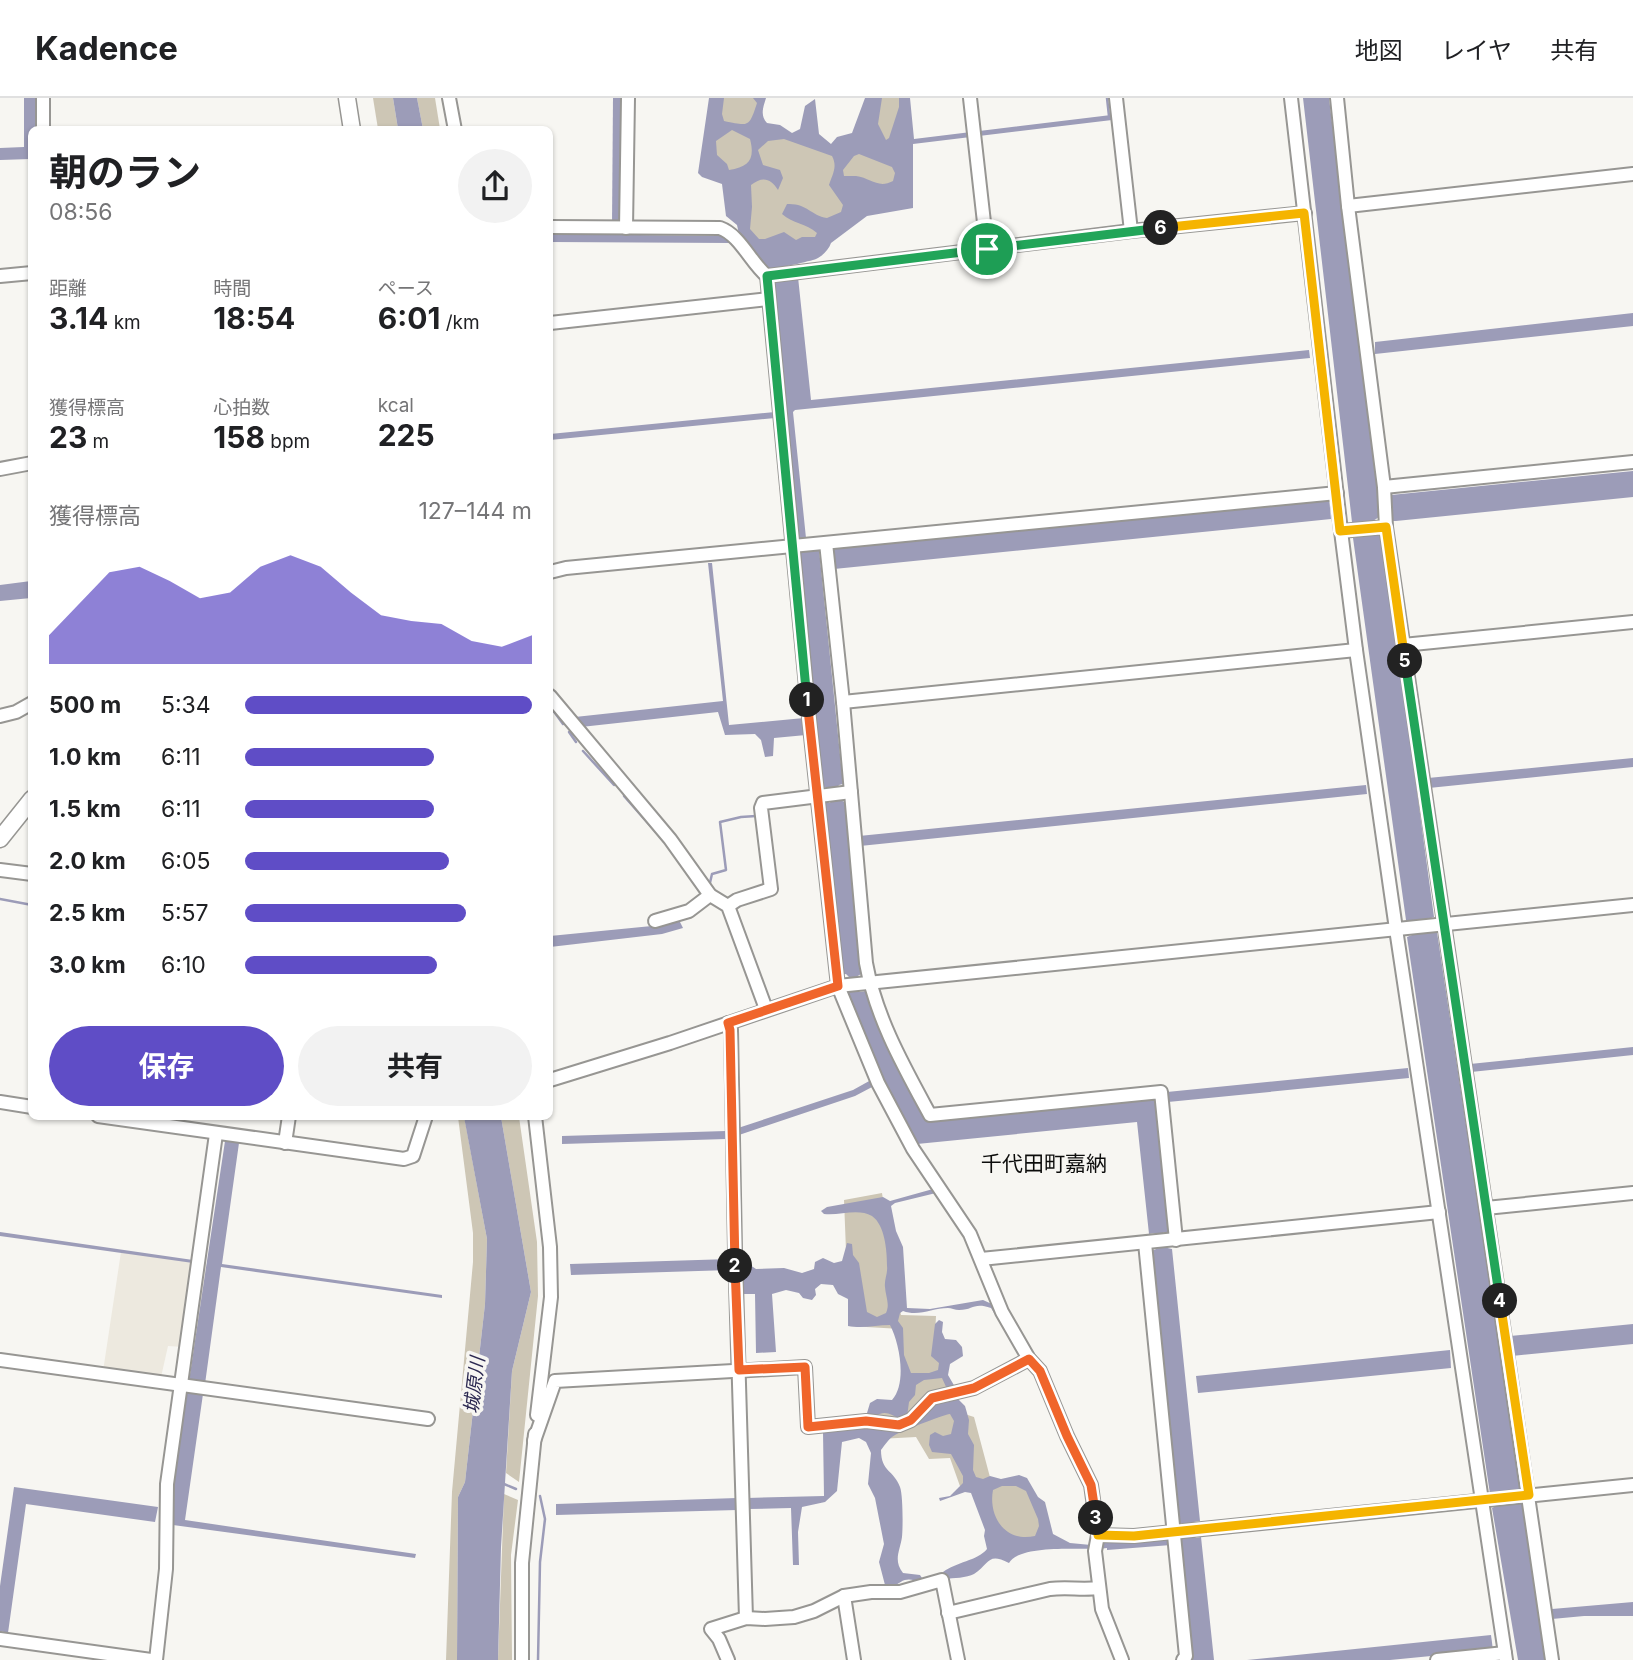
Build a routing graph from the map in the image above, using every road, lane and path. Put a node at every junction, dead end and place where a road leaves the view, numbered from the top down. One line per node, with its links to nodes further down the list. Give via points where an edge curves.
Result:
1 (43, 98): 9 (street)
2 (347, 98): 10 (main road)
3 (449, 98): 11 (street)
4 (628, 98): 16 (street)
5 (970, 98): 18 (street)
6 (1116, 98): 17 (street)
7 (1291, 98): 14 (street)
8 (1337, 98): 13 (street)
9 (43, 126)
10 (351, 126)
11 (454, 126)
12 (1633, 174): 13 (street)
13 (1348, 206): 27 (street)
14 (1304, 213): 17 (street); 28 (street)
15 (553, 227): 16 (street)
16 (626, 228): 21 (street, via 727,230)
17 (1131, 231): 18 (street)
18 (987, 249): 21 (street)
19 (28, 273): 20 (street)
20 (0, 276)
21 (767, 276): 22 (street)
22 (768, 299): 23 (street); 32 (street)
23 (553, 323)
24 (1633, 462): 27 (street)
25 (28, 464): 26 (street)
26 (0, 469)
27 (1384, 487): 29 (street, via 1386,507)
28 (1337, 493): 30 (street); 31 (street)
29 (1380, 528): 30 (street); 35 (street)
30 (1340, 531): 36 (street)
31 (826, 543): 32 (street); 38 (street)
32 (799, 546): 33 (street); 41 (street)
33 (553, 571)
34 (1633, 622): 35 (street)
35 (1403, 645): 50 (street)
36 (1356, 650): 38 (street); 51 (street)
37 (553, 700): 46 (street, via 670,839)
38 (843, 702): 41 (street)
39 (28, 705): 40 (street)
40 (0, 716)
41 (834, 793): 48 (street, via 763,803 771,888); 52 (street); 52 (street)
42 (28, 804): 43 (main road)
43 (0, 839)
44 (0, 870): 45 (street)
45 (28, 874)
46 (710, 895): 48 (street); 49 (street, via 689,911)
47 (1633, 905): 50 (street)
48 (728, 906): 53 (street)
49 (655, 921)
50 (1437, 925): 51 (street); 65 (street)
51 (1396, 929): 52 (street); 66 (street)
52 (853, 983): 53 (street); 67 (street, via 930,1115 1161,1092); 68 (street, via 878,1083)
53 (766, 1009): 54 (street)
54 (728, 1023): 55 (street); 71 (street)
55 (553, 1079)
56 (0, 1102): 57 (street)
57 (28, 1106)
58 (124, 1120): 62 (street)
59 (288, 1120): 63 (street)
60 (425, 1120): 63 (street, via 413,1156 404,1159)
61 (535, 1120): 74 (street, via 551,1297)
62 (216, 1134): 63 (street); 72 (street)
63 (285, 1143)
64 (1633, 1194): 65 (street)
65 (1486, 1208): 76 (street)
66 (1438, 1212): 67 (street); 77 (street)
67 (1161, 1241): 68 (street); 78 (street)
68 (981, 1259): 69 (street, via 1002,1312)
69 (1029, 1359): 71 (street, via 974,1388 932,1398 911,1420 899,1425 870,1422 808,1427 805,1367); 79 (street, via 1040,1371 1091,1485)
70 (0, 1360): 72 (street)
71 (739, 1370): 74 (street, via 555,1381); 83 (street)
72 (181, 1385): 73 (street); 86 (street, via 167,1484 166,1569)
73 (428, 1419)
74 (534, 1441): 87 (street, via 522,1563)
75 (1633, 1485): 76 (street)
76 (1529, 1495): 77 (street); 94 (street)
77 (1481, 1501): 78 (street); 85 (street)
78 (1185, 1530): 79 (street); 92 (street)
79 (1097, 1543): 80 (street)
80 (1099, 1588): 82 (street, via 1050,1588); 91 (street)
81 (844, 1595): 82 (street, via 900,1592 942,1580); 83 (street, via 794,1617); 89 (street)
82 (948, 1613): 90 (street)
83 (746, 1618): 88 (street, via 711,1629)
84 (0, 1639): 86 (street)
85 (1505, 1657): 93 (street)
86 (153, 1660)
87 (522, 1660)
88 (728, 1660)
89 (854, 1660)
90 (958, 1660)
91 (1122, 1660)
92 (1183, 1660)
93 (1437, 1660)
94 (1552, 1660)

